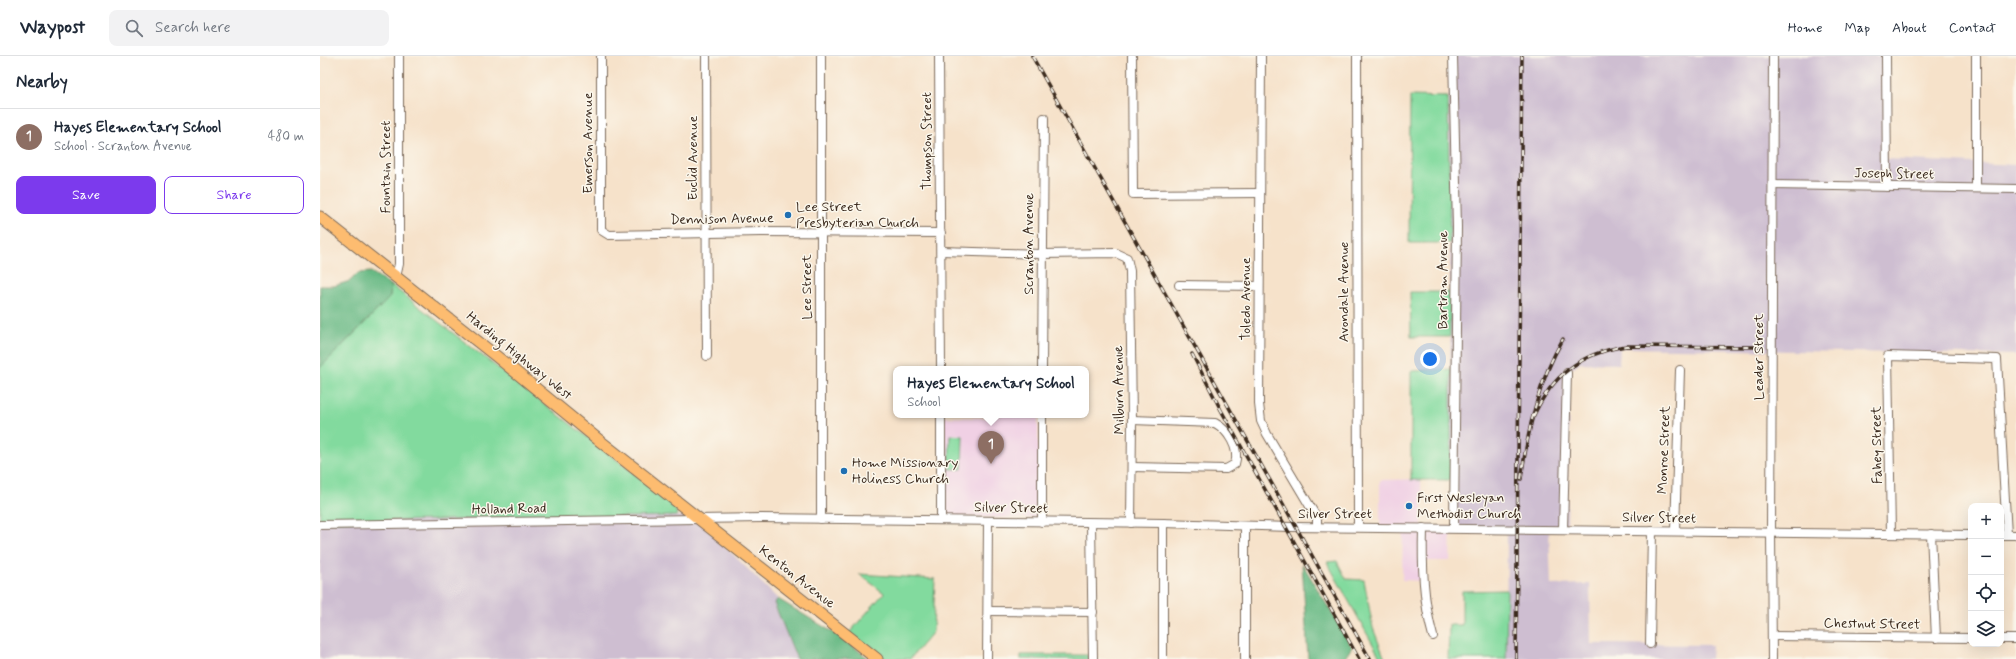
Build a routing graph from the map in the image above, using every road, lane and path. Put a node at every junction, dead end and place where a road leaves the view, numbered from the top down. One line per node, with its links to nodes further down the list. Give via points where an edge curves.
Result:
1 (399, 56): 26 (street, Fountain Street, via 399,264)
2 (601, 56): 20 (street, Emerson Avenue)
3 (706, 56): 21 (street, Euclid Avenue)
4 (821, 56): 22 (street, Lee Street)
5 (939, 56): 23 (street, Thompson Street)
6 (1132, 56): 18 (street, via 1133,194)
7 (1260, 56): 18 (street, Toledo Avenue)
8 (1357, 56): 50 (street, Avondale Avenue)
9 (1453, 56): 52 (street, Bartram Avenue, via 1457,227)
10 (1773, 56): 14 (street, Leader Street)
11 (1886, 56): 15 (street)
12 (1976, 56): 16 (street)
13 (1044, 118): 25 (street, Scranton Avenue)
14 (1773, 185): 15 (street, Joseph Street); 56 (street, Leader Street)
15 (1887, 187): 16 (street, Joseph Street)
16 (1976, 188): 17 (street, Joseph Street)
17 (2016, 188)
18 (1259, 193): 28 (street, Toledo Avenue)
19 (320, 217): 26 (main road, Harding Highway West)
20 (601, 230): 21 (street, Dennison Avenue, via 609,235)
21 (706, 232): 22 (street, Dennison Avenue); 29 (street, Euclid Avenue)
22 (820, 232): 23 (street, Dennison Avenue); 40 (street, Lee Street)
23 (941, 233): 24 (street, Thompson Street)
24 (941, 251): 25 (street); 30 (street, Thompson Street)
25 (1041, 254): 31 (street, Scranton Avenue); 36 (street, Milburn Avenue, via 1116,253 1127,258 1130,271)
26 (396, 277): 39 (main road, Harding Highway West)
27 (1179, 286): 28 (street)
28 (1259, 286): 49 (street, Toledo Avenue, via 1261,421 1317,518)
29 (707, 356)
30 (941, 366)
31 (1042, 366)
32 (1680, 370): 55 (street, Monroe Street)
33 (1567, 373): 53 (street)
34 (941, 418): 41 (street)
35 (1042, 418): 43 (street)
36 (1132, 420): 37 (street, Milburn Avenue); 37 (street, via 1215,422 1222,427 1233,444 1237,457 1235,464 1226,469)
37 (1132, 467): 45 (street, Milburn Avenue)
38 (2003, 503): 57 (street, Fahey Street, via 1997,359 1888,356)
39 (698, 519): 40 (street, Silver Street); 47 (street, Holland Road); 71 (main road, Kenton Avenue)
40 (822, 519): 41 (street, Silver Street)
41 (941, 520): 42 (street, Silver Street)
42 (988, 521): 43 (street, Silver Street); 62 (street)
43 (1042, 522): 44 (street, Silver Street)
44 (1091, 523): 45 (street, Silver Street); 63 (street)
45 (1131, 523): 46 (street, Silver Street)
46 (1163, 523): 48 (street, Silver Street); 74 (street)
47 (320, 525)
48 (1245, 526): 49 (street, Silver Street); 75 (street)
49 (1317, 527): 50 (street, Silver Street)
50 (1358, 527): 51 (street, Silver Street)
51 (1423, 528): 52 (street, Silver Street); 64 (street, via 1422,556 1427,613)
52 (1454, 528): 53 (street, Silver Street)
53 (1563, 530): 54 (street, Silver Street)
54 (1652, 531): 55 (street, Silver Street); 70 (street)
55 (1675, 531): 56 (street, Silver Street)
56 (1771, 532): 57 (street, Silver Street); 65 (street, Leader Street)
57 (1891, 534): 58 (street, Silver Street)
58 (1931, 534): 59 (street, Silver Street); 66 (street)
59 (1968, 535)
60 (2004, 535): 61 (street)
61 (2016, 535)
62 (988, 611): 63 (street); 72 (street)
63 (1092, 612): 73 (street)
64 (1433, 636)
65 (1772, 636): 66 (street, Chestnut Street); 76 (street, Leader Street)
66 (1936, 638): 67 (street, Chestnut Street)
67 (1968, 638)
68 (2004, 639): 69 (street)
69 (2016, 639)
70 (1650, 644)
71 (877, 659)
72 (987, 659)
73 (1093, 659)
74 (1163, 659)
75 (1245, 659)
76 (1772, 659)

